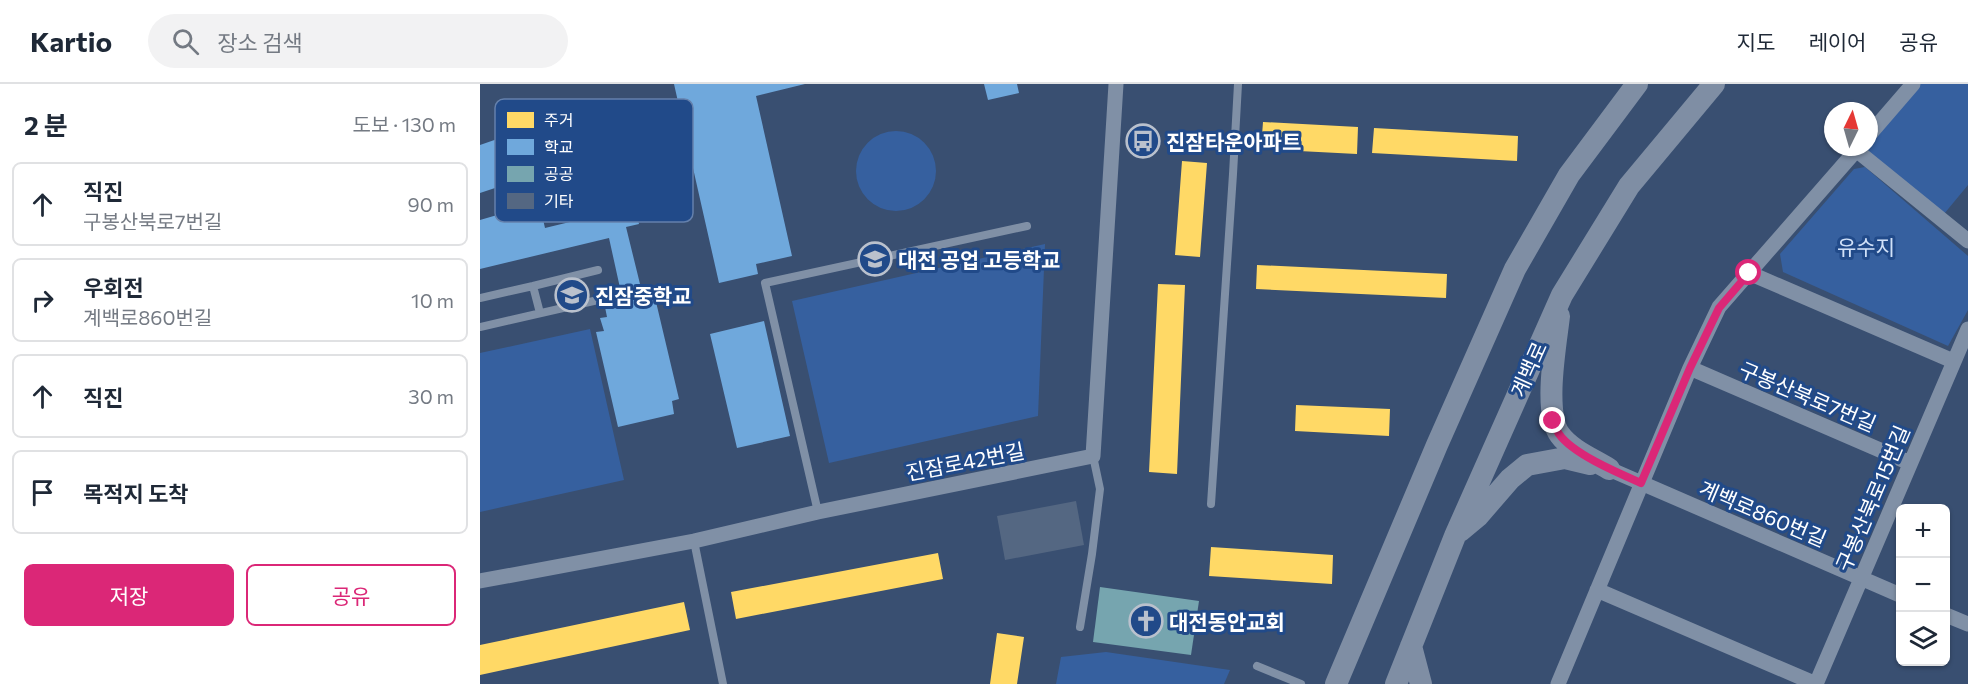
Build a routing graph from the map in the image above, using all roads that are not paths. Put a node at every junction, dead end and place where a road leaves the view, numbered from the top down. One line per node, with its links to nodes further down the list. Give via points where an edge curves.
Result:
1 (1116, 84): 22 (street)
2 (1238, 84): 26 (lane)
3 (1637, 84): 41 (main road, via 1569,175 1515,269)
4 (1714, 84): 14 (main road, 계백로, via 1629,186)
5 (1913, 84): 6 (street)
6 (1878, 125)
7 (1851, 156): 12 (street)
8 (1865, 156): 10 (street)
9 (1026, 226): 27 (lane, via 765,283)
10 (1968, 241)
11 (598, 270): 13 (lane)
12 (1749, 273): 20 (street); 21 (street, via 1719,308)
13 (533, 286): 15 (lane); 17 (lane)
14 (1562, 295): 24 (main road, via 1554,362 1553,421 1570,446); 28 (main road, 계백로)
15 (480, 298)
16 (598, 300): 17 (lane)
17 (540, 313): 18 (lane)
18 (480, 327)
19 (1968, 328): 20 (street, 구봉산북로15번길)
20 (1953, 361): 23 (street, 구봉산북로15번길)
21 (1690, 368): 23 (street, 구봉산북로7번길); 25 (street)
22 (1093, 456): 27 (street, 진잠로42번길); 36 (lane, via 1100,489)
23 (1910, 463): 30 (street, 구봉산북로15번길)
24 (1609, 469): 25 (street, 계백로860번길); 28 (main road, via 1565,458 1527,465)
25 (1641, 483): 30 (street, 계백로860번길); 32 (street)
26 (1211, 504)
27 (818, 512): 29 (street, 진잠로42번길)
28 (1455, 536): 37 (main road, 계백로)
29 (694, 541): 31 (street, 진잠로42번길); 39 (lane)
30 (1860, 578): 33 (street, 계백로860번길); 45 (street, 구봉산북로15번길)
31 (480, 581)
32 (1597, 590): 44 (street); 45 (street)
33 (1896, 593)
34 (1950, 617): 35 (street)
35 (1968, 624)
36 (1080, 627)
37 (1411, 646): 42 (main road, 계백로); 43 (main road)
38 (1257, 666): 40 (lane)
39 (723, 684)
40 (1301, 684)
41 (1336, 684)
42 (1396, 684)
43 (1421, 684)
44 (1558, 684)
45 (1816, 684)

